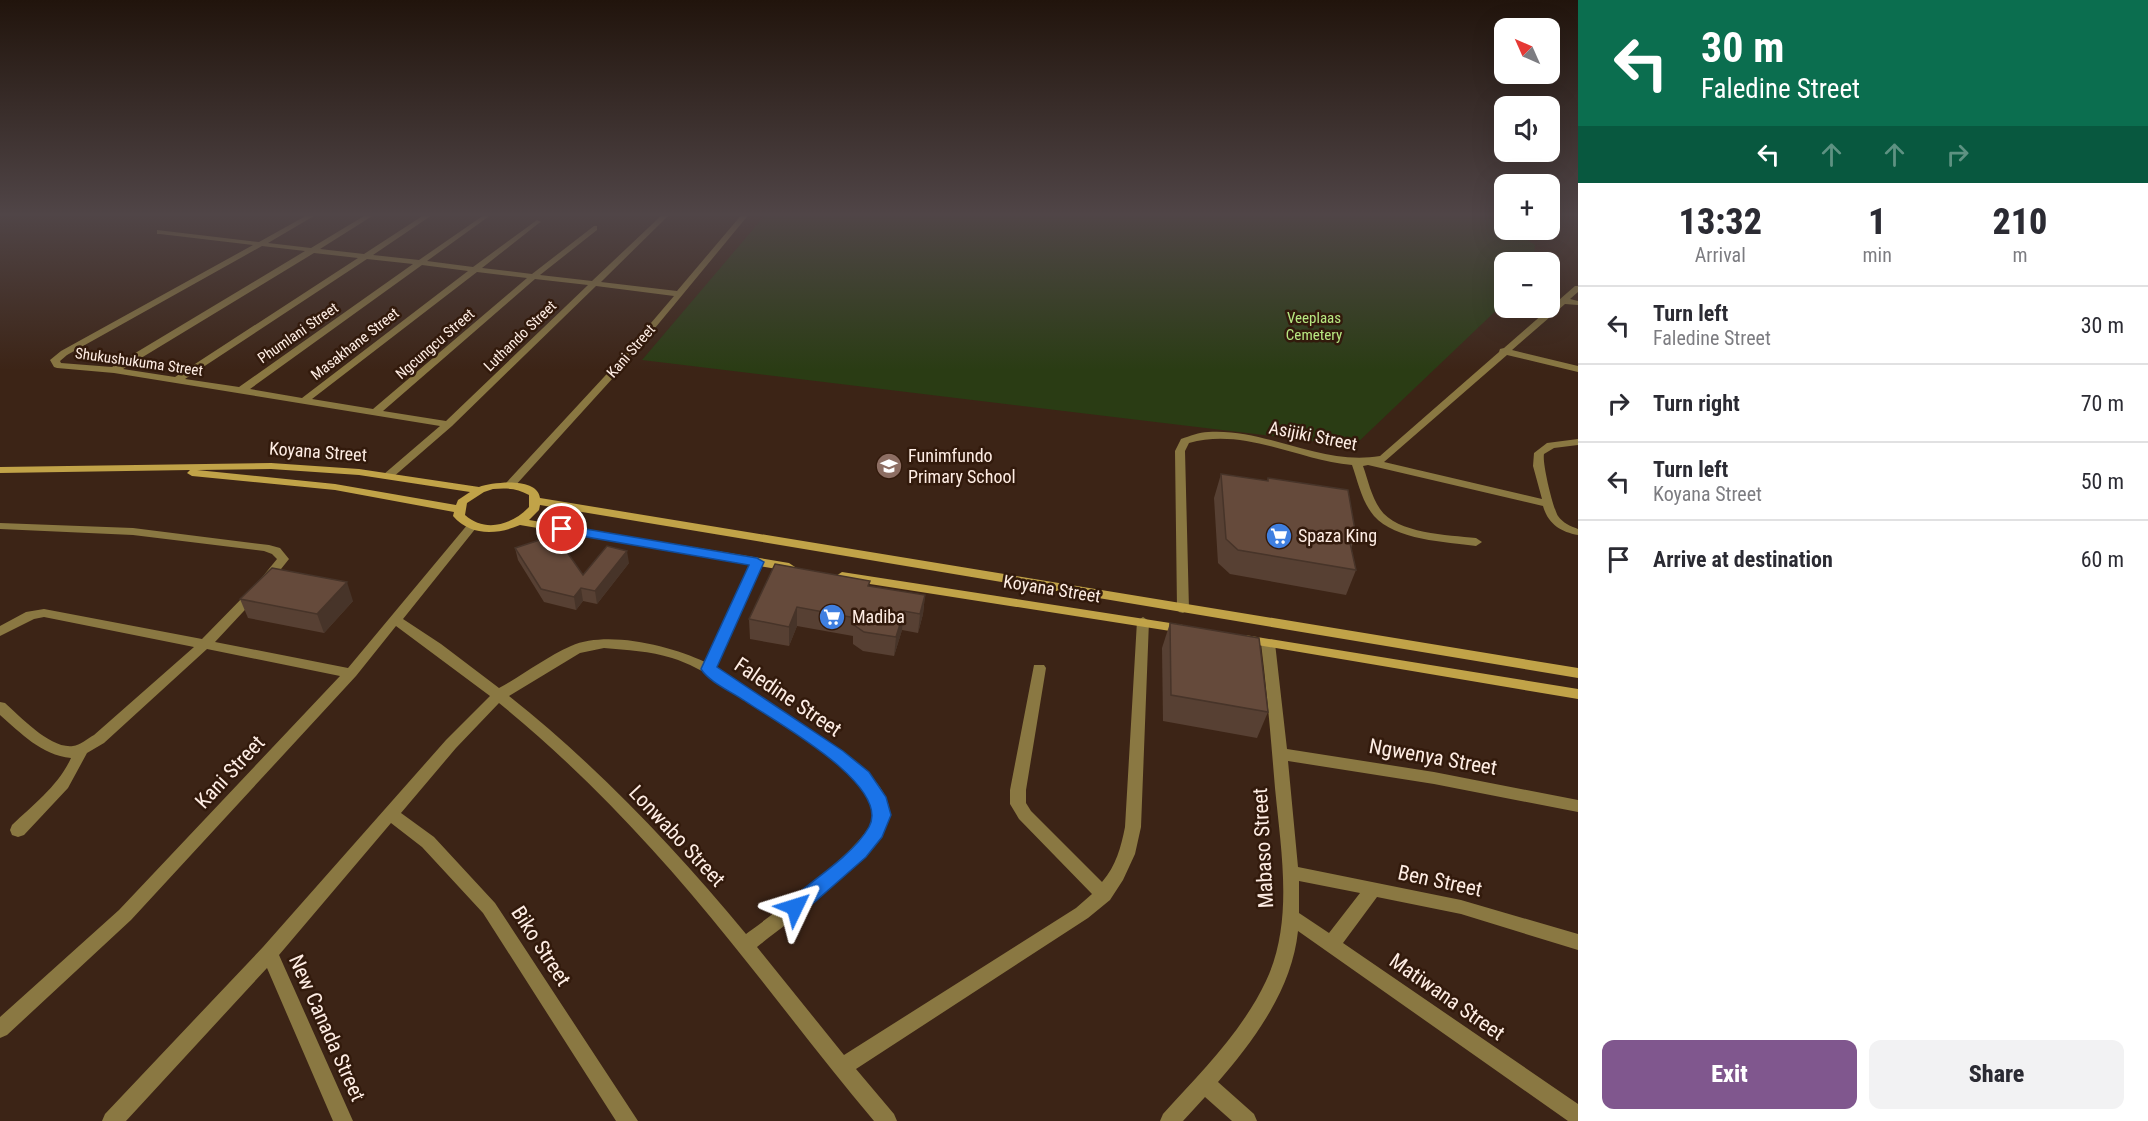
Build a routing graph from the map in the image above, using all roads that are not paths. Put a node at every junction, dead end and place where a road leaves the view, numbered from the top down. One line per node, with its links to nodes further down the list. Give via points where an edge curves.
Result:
1 (224, 265): 19 (street, Shukushukuma Street, via 55,360 57,365)
2 (287, 265): 19 (street)
3 (351, 265): 20 (street)
4 (417, 265): 21 (street, Phumlani Street)
5 (438, 265): 10 (street)
6 (480, 265): 10 (street, Masakhane Street)
7 (548, 265): 11 (street, Ngcungcu Street)
8 (614, 265): 12 (street, Luthando Street)
9 (704, 265): 14 (street, Kani Street)
10 (474, 270): 11 (street); 22 (street, Masakhane Street)
11 (533, 277): 12 (street); 23 (street, Ngcungcu Street)
12 (595, 284): 14 (street); 24 (street, Luthando Street)
13 (1578, 288): 15 (street, Asijiki Street)
14 (681, 294): 31 (street, Kani Street)
15 (1562, 301): 16 (street); 17 (street, Asijiki Street)
16 (1578, 303)
17 (1503, 351): 18 (street); 27 (street, Asijiki Street, via 1399,446 1383,459)
18 (1578, 369)
19 (114, 370): 20 (street, Shukushukuma Street)
20 (177, 380): 21 (street, Shukushukuma Street)
21 (242, 390): 22 (street, Shukushukuma Street)
22 (305, 400): 23 (street, Shukushukuma Street)
23 (377, 411): 24 (street, Shukushukuma Street)
24 (448, 424): 30 (street, Luthando Street)
25 (1578, 442): 34 (street, via 1551,445 1539,453 1538,468)
26 (1356, 462): 27 (street, Asijiki Street); 40 (street, via 1372,505 1387,522 1413,532); 44 (street, Asijiki Street, via 1227,436 1185,441 1180,451)
27 (1371, 462): 34 (street)
28 (152, 469): 29 (main road, Koyana Street); 30 (main road, Koyana Street, via 271,466); 35 (main road, Koyana Street, via 335,487)
29 (0, 470)
30 (388, 476): 32 (main road, Koyana Street)
31 (510, 485): 32 (main road); 33 (main road, via 527,489)
32 (480, 490): 35 (main road, via 469,495)
33 (537, 501): 36 (main road, via 529,516); 44 (main road, Koyana Street)
34 (1548, 504): 39 (street, via 1549,514)
35 (459, 509): 38 (main road, via 459,516)
36 (520, 522): 38 (main road, via 496,529); 41 (main road)
37 (0, 526): 51 (street, via 160,532 265,548 281,554 280,565)
38 (472, 526): 45 (street, Kani Street)
39 (1576, 535)
40 (1476, 542)
41 (757, 562): 42 (main road); 53 (street)
42 (801, 569)
43 (834, 575): 46 (main road, Koyana Street)
44 (1184, 609): 55 (main road, Koyana Street)
45 (396, 620): 54 (street, Kani Street); 57 (street, Lonwabo Street)
46 (1143, 621): 47 (main road, Koyana Street); 66 (street, via 1133,827 1128,854)
47 (1192, 630)
48 (0, 632): 51 (street, via 44,613)
49 (1236, 638): 50 (main road)
50 (1268, 643): 56 (main road); 60 (street, Mabaso Street)
51 (204, 645): 54 (street); 59 (street, via 99,739)
52 (1039, 668): 66 (street, via 1018,804)
53 (708, 669): 57 (street, Faledine Street, via 676,654 604,644 576,650); 70 (street, Faledine Street, via 837,755 863,777 878,797 882,815 876,831 859,852)
54 (351, 673): 72 (street, Kani Street, via 125,915)
55 (1578, 673)
56 (1578, 694)
57 (499, 695): 62 (street, Faledine Street); 70 (street, Lonwabo Street, via 564,752 650,837)
58 (0, 707): 59 (street, via 47,744 69,752)
59 (81, 750): 63 (street, via 67,778)
60 (1280, 754): 61 (street, Ngwenya Street, via 1434,777); 64 (street, Mabaso Street)
61 (1578, 806)
62 (392, 816): 71 (street, Faledine Street); 78 (street, Biko Street, via 428,842 489,908)
63 (18, 830)
64 (1290, 872): 65 (street, Ben Street); 67 (street, Mabaso Street)
65 (1372, 891): 68 (street, Ben Street, via 1461,907); 69 (street)
66 (1104, 895): 73 (street)
67 (1290, 916): 69 (street, Matiwana Street); 74 (street, Mabaso Street, via 1285,957 1275,984 1256,1016)
68 (1578, 942)
69 (1332, 945): 75 (street, Matiwana Street)
70 (744, 946): 73 (street, Lonwabo Street)
71 (269, 953): 76 (street, Faledine Street); 77 (street, New Canada Street)
72 (0, 1029)
73 (841, 1068): 79 (street, Lonwabo Street)
74 (1204, 1083): 80 (street, Mabaso Street); 81 (street)
75 (1578, 1116)
76 (112, 1121)
77 (343, 1121)
78 (628, 1121)
79 (887, 1121)
80 (1170, 1121)
81 (1246, 1121)

